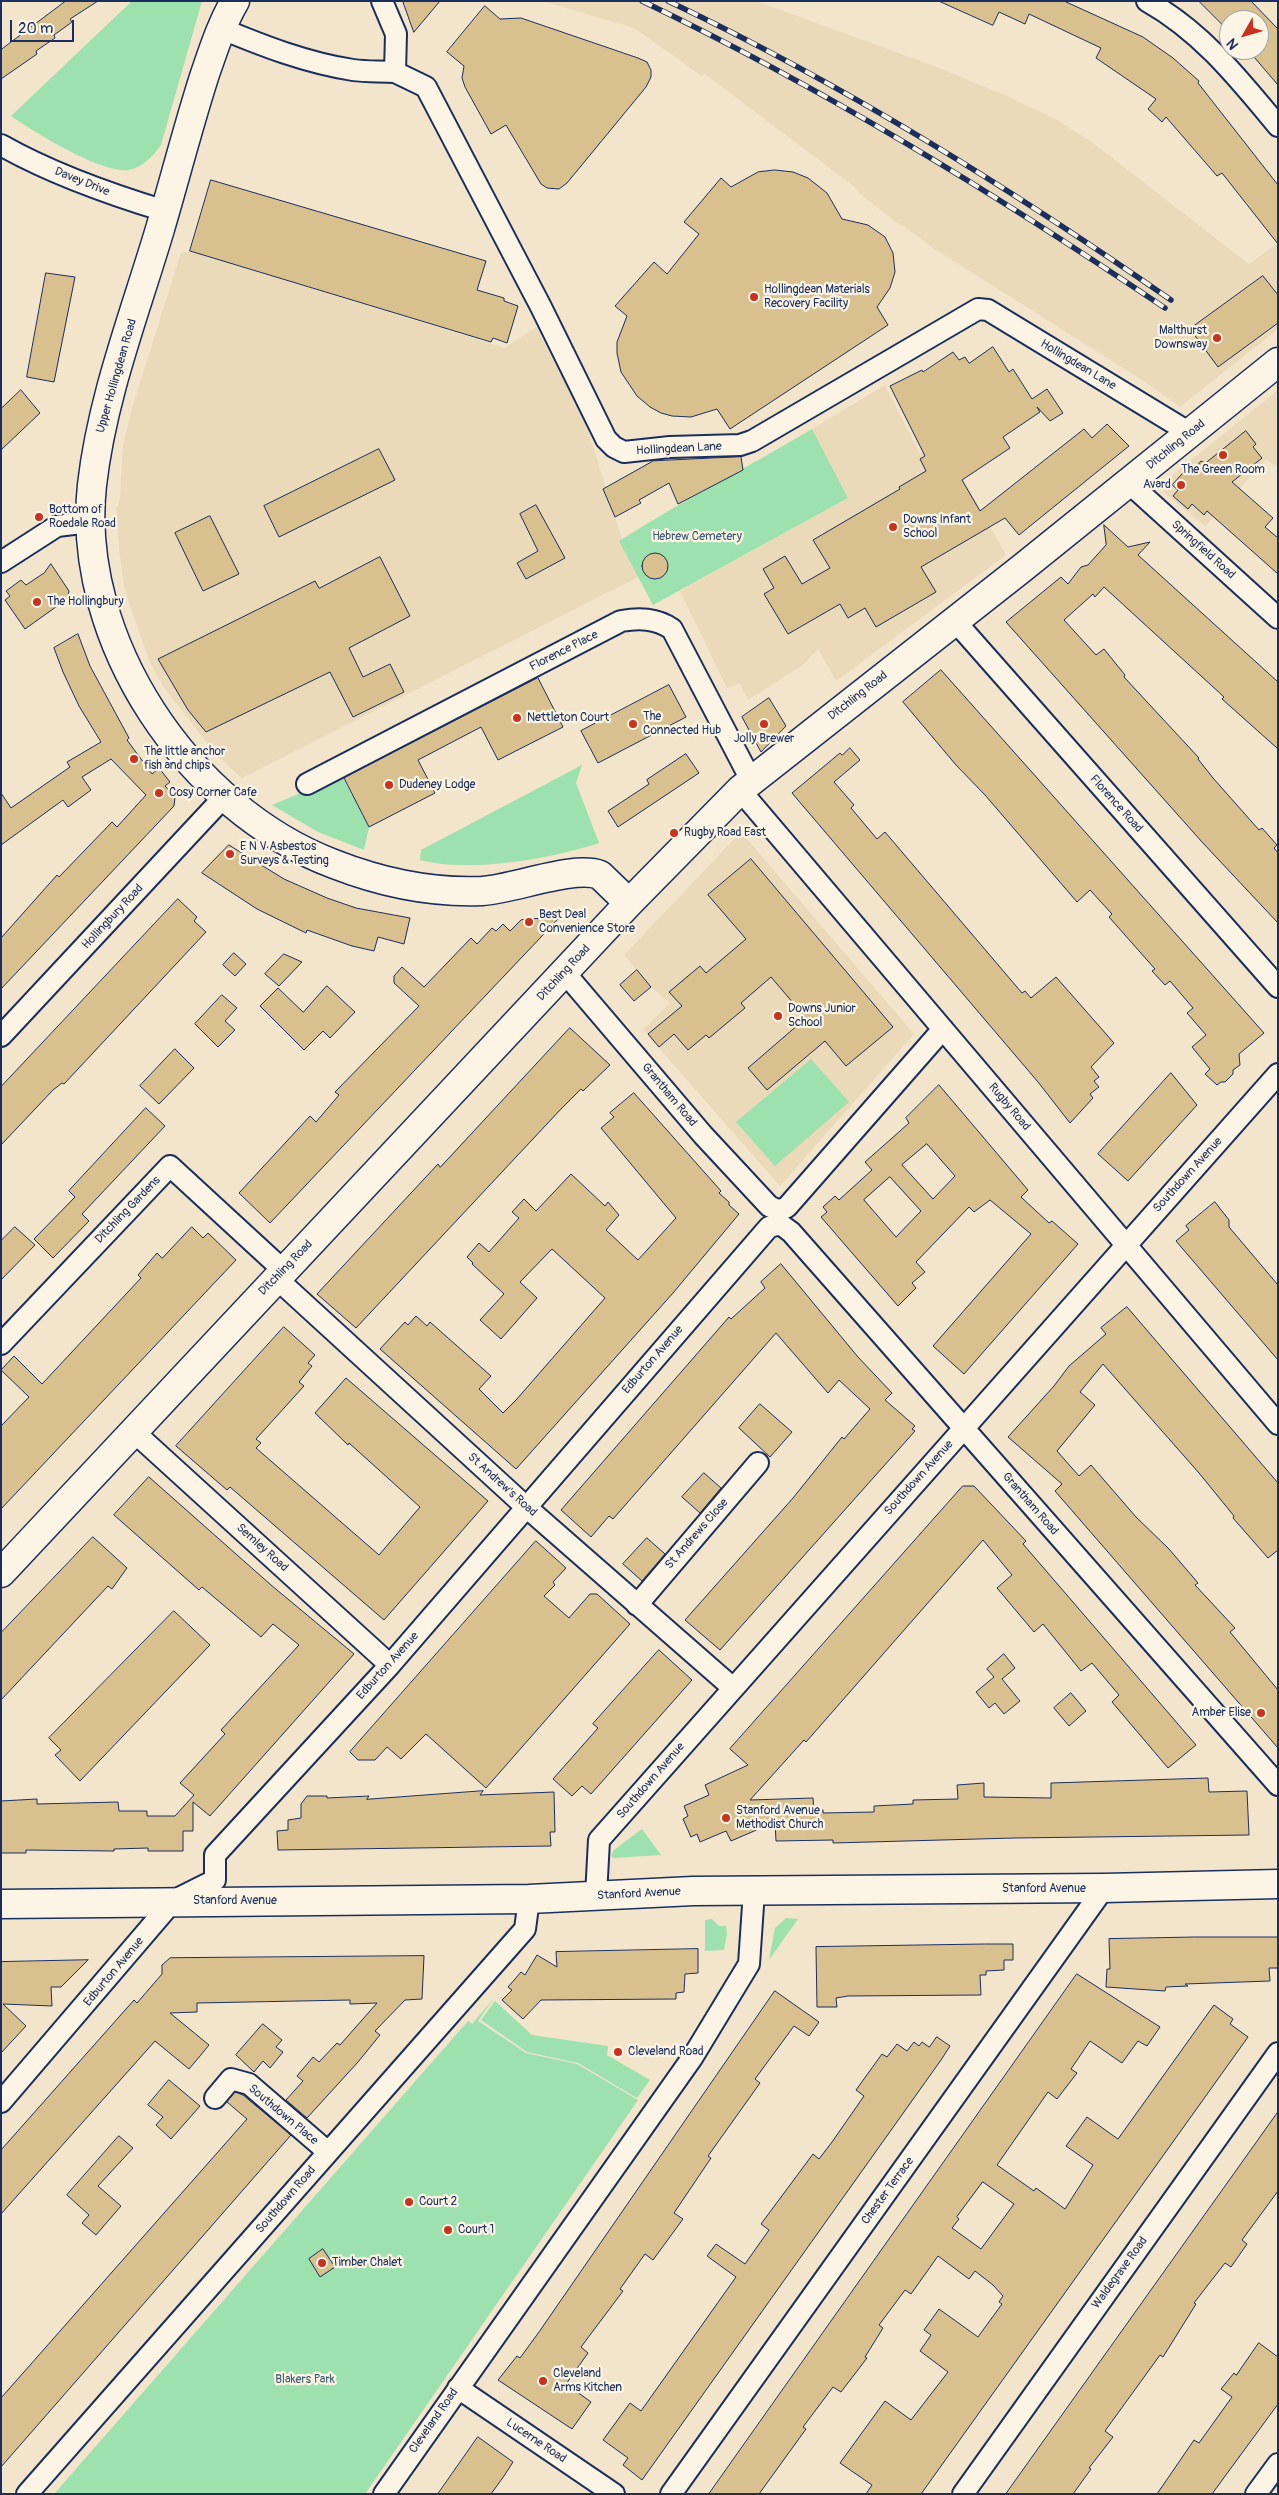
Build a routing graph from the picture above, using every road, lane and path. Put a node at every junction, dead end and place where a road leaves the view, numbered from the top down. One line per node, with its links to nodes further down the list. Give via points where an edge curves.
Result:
1 (235, 1): 4 (street, Upper Hollingdean Road)
2 (382, 1): 5 (street, via 396,34)
3 (1147, 1): 6 (street, via 1186,26 1212,48)
4 (220, 28): 5 (street, via 307,60 353,70); 8 (street, Upper Hollingdean Road)
5 (395, 72): 10 (street, Hollingdean Lane, via 426,86 606,439 624,452 740,445 752,441 978,309 988,310)
6 (1278, 126)
7 (1, 145): 8 (street, Davey Drive, via 126,200)
8 (165, 211): 12 (street, Upper Hollingdean Road, via 108,399 97,448)
9 (1278, 362): 10 (street, Ditchling Road)
10 (1190, 433): 11 (street, Ditchling Road)
11 (1129, 483): 14 (street, Springfield Road); 15 (street, Ditchling Road)
12 (90, 522): 13 (street, via 57,526); 18 (street, Upper Hollingdean Road, via 102,595 130,673 175,745)
13 (1, 562)
14 (1278, 618)
15 (955, 621): 17 (street, Ditchling Road); 21 (street, Florence Road)
16 (307, 784): 17 (street, Florence Place, via 621,621 642,619 660,622 672,629)
17 (746, 785): 19 (street, Ditchling Road); 22 (street, Rugby Road)
18 (224, 797): 19 (street, Upper Hollingdean Road, via 299,848 334,865 370,877 428,888 483,891 589,872 600,875); 23 (street, Hollingbury Road)
19 (629, 903): 20 (street, Ditchling Road)
20 (565, 973): 25 (street, Grantham Road, via 702,1135); 27 (street, Ditchling Road)
21 (1278, 987)
22 (943, 1029): 25 (street, Edburton Avenue); 26 (street, Rugby Road)
23 (1, 1036)
24 (1278, 1074): 26 (street, Southdown Avenue)
25 (779, 1218): 30 (street, Grantham Road); 33 (street, Edburton Avenue)
26 (1125, 1245): 29 (street, Rugby Road); 30 (street, Southdown Avenue)
27 (280, 1274): 28 (street, Ditchling Gardens, via 170,1166); 31 (street, Ditchling Road); 33 (street, St Andrew's Road)
28 (1, 1344)
29 (1278, 1424)
30 (963, 1428): 37 (street, Southdown Avenue); 38 (street, Grantham Road)
31 (133, 1431): 34 (street, Ditchling Road); 36 (street, Semley Road)
32 (758, 1463): 35 (street, St Andrews Close)
33 (525, 1506): 35 (street, St Andrew's Road); 36 (street, Edburton Avenue)
34 (1, 1573)
35 (636, 1605): 37 (street, St Andrew's Road)
36 (390, 1665): 44 (street, Edburton Avenue, via 215,1855 215,1880)
37 (733, 1688): 42 (street, Southdown Avenue, via 599,1840)
38 (1278, 1786)
39 (1278, 1884): 40 (street, Stanford Avenue)
40 (1104, 1888): 41 (street, Stanford Avenue); 55 (street, Chester Terrace)
41 (754, 1891): 42 (street, Stanford Avenue); 50 (street, Cleveland Road, via 750,1964 692,2058)
42 (596, 1896): 43 (street, Stanford Avenue)
43 (529, 1899): 44 (street, Stanford Avenue); 49 (street, Southdown Road, via 525,1929)
44 (173, 1901): 45 (street, Stanford Avenue); 48 (street, Edburton Avenue)
45 (1, 1904)
46 (1278, 2053): 56 (street, Waldegrave Road)
47 (215, 2098): 49 (street, Southdown Place, via 231,2079 248,2084)
48 (1, 2102)
49 (328, 2152): 52 (street, Southdown Road)
50 (458, 2388): 53 (street, Cleveland Road); 54 (street, Lucerne Road)
51 (1278, 2464): 57 (street)
52 (27, 2494)
53 (384, 2494)
54 (614, 2494)
55 (671, 2494)
56 (963, 2494)
57 (1256, 2494)

